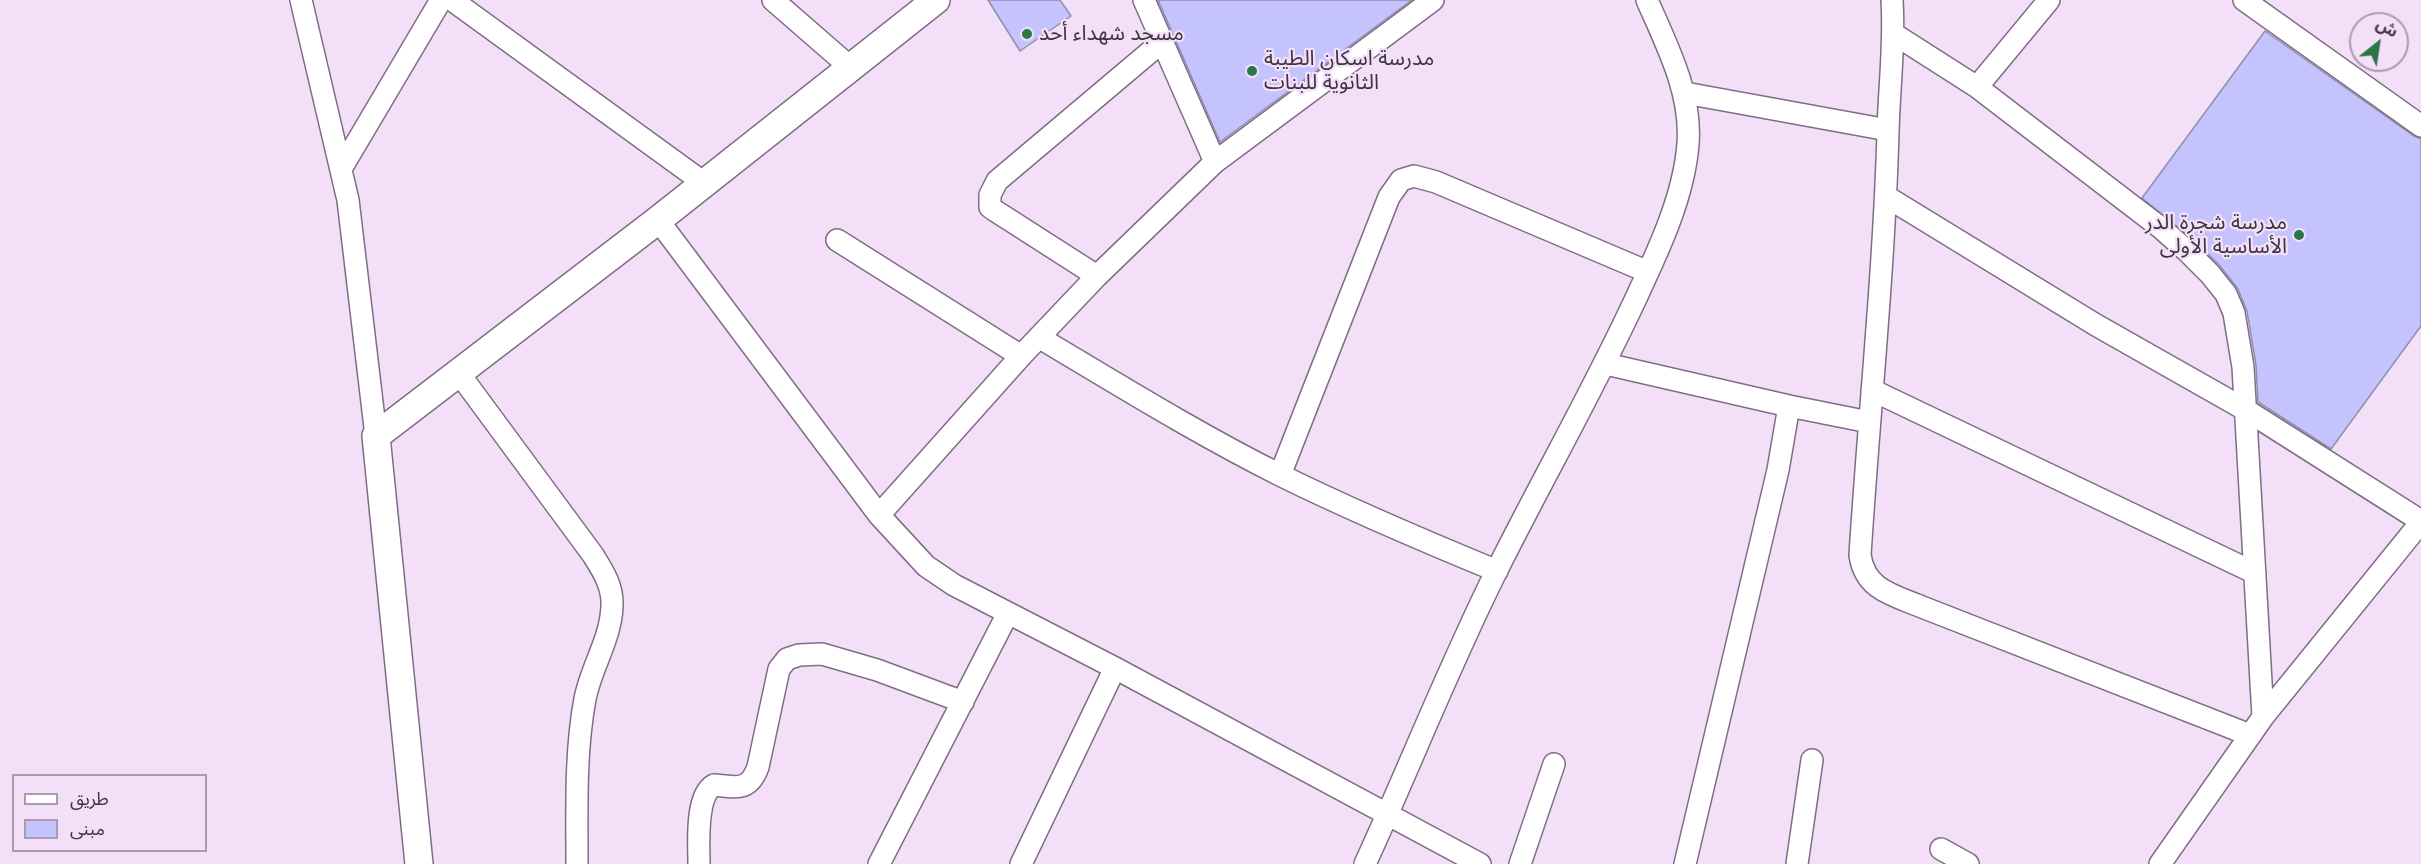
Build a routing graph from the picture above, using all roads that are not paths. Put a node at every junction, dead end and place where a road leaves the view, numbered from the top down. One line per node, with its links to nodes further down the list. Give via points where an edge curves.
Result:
1 (301, 0): 20 (street)
2 (441, 0): 20 (street)
3 (452, 0): 21 (street)
4 (773, 0): 14 (street)
5 (936, 0): 14 (street)
6 (1144, 0): 13 (street)
7 (1432, 0): 19 (street)
8 (1647, 0): 16 (street)
9 (2049, 0): 15 (street)
10 (2244, 0): 17 (street)
11 (1891, 1): 12 (street)
12 (1894, 34): 15 (street); 18 (street)
13 (1163, 41): 19 (street); 26 (street, via 997,181 990,195 990,207)
14 (850, 67): 21 (street)
15 (1977, 87): 33 (street, via 2161,228 2210,274 2226,294 2234,313)
16 (1685, 93): 18 (street); 25 (street, via 1689,120 1684,169)
17 (2421, 126)
18 (1888, 130): 22 (street)
19 (1215, 162): 26 (street)
20 (341, 169): 35 (street, via 352,225)
21 (704, 183): 23 (street)
22 (1887, 197): 31 (street); 33 (street)
23 (658, 220): 30 (street); 37 (street)
24 (837, 240): 28 (street)
25 (1648, 272): 29 (street); 36 (street, via 1436,182 1414,176 1401,180 1389,197)
26 (1097, 276): 27 (street)
27 (1040, 338): 28 (street); 36 (street)
28 (1021, 356): 37 (street)
29 (1606, 364): 32 (street); 39 (street)
30 (458, 372): 35 (street); 51 (street, via 594,555 611,591 610,619 585,698 581,730)
31 (1872, 390): 34 (street); 40 (street)
32 (1789, 406): 34 (street); 58 (street, via 1778,470)
33 (2246, 410): 38 (street); 40 (street)
34 (1869, 422): 45 (street, via 1860,555 1866,576 1876,586)
35 (376, 436): 50 (street)
36 (1280, 475): 39 (street)
37 (879, 515): 41 (street, via 926,566)
38 (2421, 521): 44 (street)
39 (1497, 571): 48 (street)
40 (2255, 573): 44 (street)
41 (1008, 613): 42 (street); 43 (street)
42 (1115, 668): 48 (street); 54 (street)
43 (963, 702): 52 (street, via 822,654 799,654 787,659 774,684 753,780 740,787 714,785 705,795 701,806); 53 (street)
44 (2263, 717): 45 (street)
45 (2250, 735): 61 (street)
46 (1812, 760): 59 (street)
47 (1554, 765): 57 (street)
48 (1387, 816): 55 (street); 56 (street)
49 (1941, 849): 60 (street)
50 (419, 864)
51 (577, 864)
52 (699, 864)
53 (879, 864)
54 (1021, 864)
55 (1365, 864)
56 (1480, 864)
57 (1520, 864)
58 (1685, 864)
59 (1797, 864)
60 (1968, 864)
61 (2160, 864)

